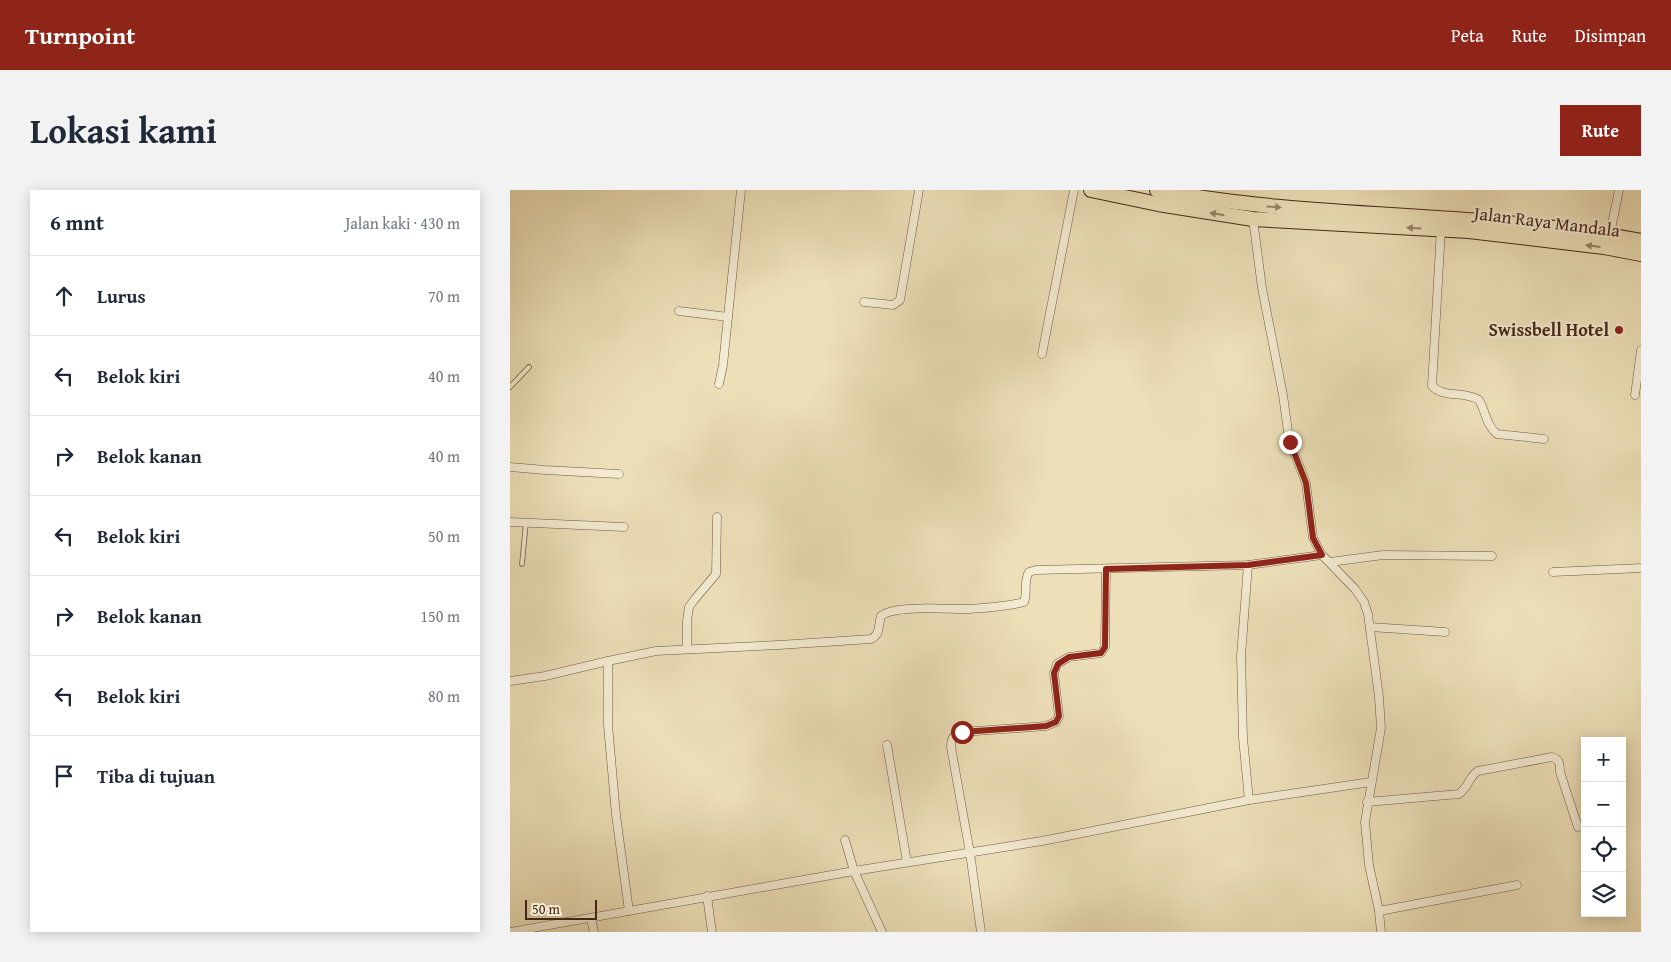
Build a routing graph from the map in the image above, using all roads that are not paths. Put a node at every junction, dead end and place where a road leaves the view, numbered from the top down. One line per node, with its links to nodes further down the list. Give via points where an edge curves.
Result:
1 (741, 190): 15 (street)
2 (919, 190): 13 (street, via 900,300 893,305)
3 (1074, 190): 17 (street)
4 (1091, 190): 7 (highway, Jalan Raya Mandala, one-way to 4)
5 (1157, 190): 8 (highway, Jalan Raya Mandala, one-way to 8)
6 (1619, 190): 10 (street)
7 (1253, 220): 8 (highway, Jalan Raya Mandala); 29 (street, via 1289,439 1306,483 1313,538)
8 (1385, 221): 9 (highway, Jalan Raya Mandala, one-way to 8); 10 (highway, Jalan Raya Mandala, via 1545,226)
9 (1442, 229): 12 (highway, Jalan Raya Mandala, one-way to 9); 22 (street, via 1432,386 1439,391 1467,394 1479,400 1487,422 1497,434)
10 (1610, 234): 11 (highway, Jalan Raya Mandala)
11 (1641, 241)
12 (1641, 254)
13 (864, 302)
14 (679, 311): 15 (street)
15 (728, 317): 19 (street)
16 (1641, 350): 21 (street)
17 (1042, 354)
18 (529, 367): 20 (lane)
19 (719, 384)
20 (510, 388)
21 (1635, 395)
22 (1544, 439)
23 (510, 466): 24 (street)
24 (619, 474)
25 (717, 517): 39 (street, via 716,574 690,607)
26 (510, 522): 27 (street)
27 (526, 522): 28 (street); 32 (lane)
28 (624, 527)
29 (1322, 555): 31 (street); 33 (street)
30 (1492, 556): 31 (street, via 1383,556)
31 (1330, 562): 37 (street, via 1364,602)
32 (522, 564)
33 (1248, 565): 35 (street); 44 (street, via 1241,656 1243,738)
34 (1641, 568): 36 (street)
35 (1106, 569): 39 (street, via 1031,571 1026,578 1025,600 1021,603 883,614 877,635 871,639); 48 (street, via 1105,647 1101,653 1069,657 1058,664 1054,673 1059,716 1056,722 1046,726 962,732 952,740)
36 (1553, 572)
37 (1370, 627): 38 (street); 43 (street, via 1381,728)
38 (1446, 632)
39 (687, 649): 40 (street, via 656,651)
40 (608, 661): 41 (street); 53 (street, via 608,725 616,815)
41 (510, 681)
42 (887, 745): 49 (street)
43 (1371, 782): 44 (street); 45 (street)
44 (1249, 800): 48 (street)
45 (1367, 802): 46 (street, via 1459,794 1478,771 1552,757 1560,764); 54 (street, via 1366,841)
46 (1578, 827)
47 (845, 840): 50 (street)
48 (970, 852): 49 (street); 60 (street)
49 (907, 862): 50 (street)
50 (854, 871): 52 (street); 59 (street)
51 (1517, 885): 54 (street)
52 (708, 896): 53 (street); 58 (street)
53 (630, 911): 55 (street)
54 (1379, 911): 61 (street)
55 (591, 919): 56 (street); 57 (street)
56 (510, 932)
57 (594, 932)
58 (712, 932)
59 (882, 932)
60 (981, 932)
61 (1381, 932)

